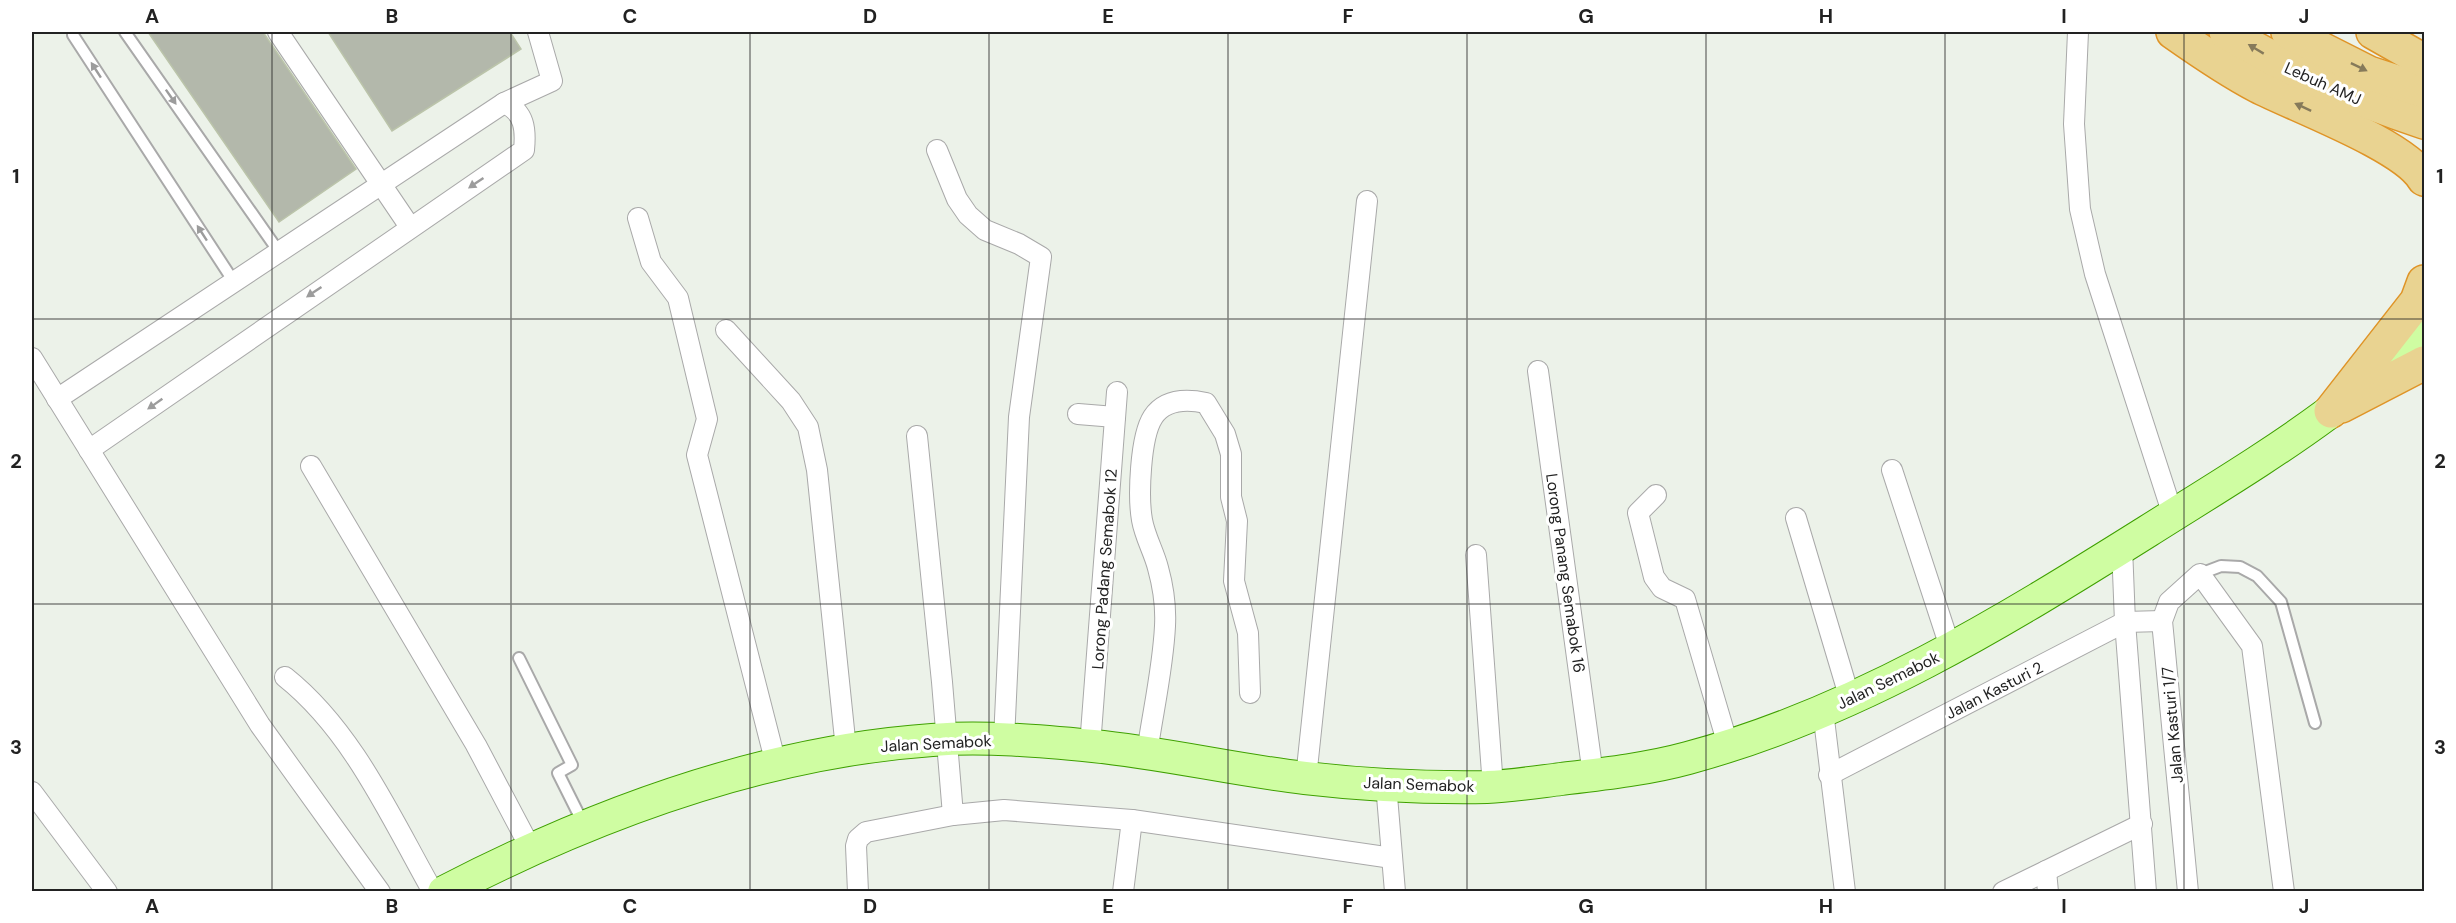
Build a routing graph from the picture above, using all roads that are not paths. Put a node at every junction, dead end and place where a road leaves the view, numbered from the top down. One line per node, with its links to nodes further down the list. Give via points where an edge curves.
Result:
1 (74, 32): 25 (lane, one-way to 1)
2 (125, 32): 24 (lane, one-way to 24)
3 (278, 32): 20 (street)
4 (538, 32): 13 (street, via 552,81)
5 (2078, 32): 43 (street, via 2074,124 2080,209 2095,274)
6 (2173, 32): 15 (highway, one-way to 6, via 2256,85)
7 (2226, 32): 14 (highway, Lebuh AMJ, one-way to 7, via 2360,100 2291,69)
8 (2288, 32): 12 (highway, Lebuh AMJ, one-way to 12, via 2369,73)
9 (2379, 35): 10 (highway); 11 (highway)
10 (2424, 52)
11 (2424, 60)
12 (2424, 91)
13 (504, 103): 20 (street); 23 (street, one-way to 23, via 514,108 522,120 526,133 524,150)
14 (2424, 122)
15 (2349, 128): 16 (highway, via 2395,137); 17 (highway); 19 (highway, via 2408,160)
16 (2424, 135)
17 (2424, 149)
18 (937, 150): 57 (street, via 957,199 968,215 984,230 1041,257 1019,417)
19 (2424, 179)
20 (382, 184): 23 (street); 24 (street)
21 (1367, 201): 65 (street)
22 (638, 218): 62 (street, via 651,262 678,298 707,419 697,455)
23 (411, 227): 39 (street, one-way to 39)
24 (279, 252): 25 (street)
25 (234, 282): 34 (street)
26 (2424, 282): 35 (highway, via 2417,301)
27 (2424, 306): 35 (main road, Jalan Semabok)
28 (2424, 329): 35 (main road, Jalan Semabok)
29 (726, 330): 60 (street, via 791,401 808,427 817,470)
30 (32, 358): 34 (street)
31 (2424, 363): 35 (highway)
32 (1538, 371): 64 (street, Lorong Panang Semabok 16)
33 (1117, 392): 37 (street, Lorong Padang Semabok 12)
34 (57, 399): 39 (street)
35 (2331, 411): 43 (main road, Jalan Semabok)
36 (1078, 414): 37 (street)
37 (1115, 417): 59 (street, Lorong Padang Semabok 12)
38 (917, 436): 56 (street)
39 (89, 450): 78 (street, via 260,725)
40 (311, 466): 73 (street, via 477,745)
41 (1892, 470): 50 (street)
42 (1656, 495): 58 (street, via 1638,513 1654,577 1662,588 1685,598)
43 (2173, 515): 45 (main road, Jalan Semabok)
44 (1796, 518): 54 (street)
45 (2122, 547): 48 (street); 50 (main road, Jalan Semabok)
46 (1476, 555): 67 (street)
47 (2200, 573): 49 (street, via 2169,602); 55 (lane, via 2221,566 2240,567 2257,576 2281,602); 88 (street, via 2252,646)
48 (2125, 612): 49 (street, Jalan Kasturi 2); 63 (street, Jalan Kasturi 2); 71 (street)
49 (2162, 621): 87 (street, Jalan Kasturi 1/7)
50 (1951, 650): 54 (main road, Jalan Semabok)
51 (519, 658): 72 (lane, via 572,765 558,773)
52 (285, 677): 79 (street, via 335,729 372,782)
53 (1250, 693): 61 (street, via 1248,633 1234,581 1237,521 1231,497 1231,454 1225,434 1206,404 1178,401 1164,406 1152,418 1142,463 1142,520 1158,567 1165,627)
54 (1836, 705): 58 (main road, Jalan Semabok); 63 (street)
55 (2315, 723)
56 (948, 739): 57 (main road, Jalan Semabok); 60 (main road, Jalan Semabok); 69 (street)
57 (1004, 740): 59 (main road, Jalan Semabok)
58 (1728, 745): 64 (main road, Jalan Semabok, via 1685,759)
59 (1090, 746): 61 (main road, Jalan Semabok)
60 (846, 749): 62 (main road, Jalan Semabok)
61 (1147, 753): 65 (main road, Jalan Semabok)
62 (776, 764): 72 (main road, Jalan Semabok, via 689,789)
63 (1828, 764): 83 (street)
64 (1593, 775): 67 (main road, Jalan Semabok)
65 (1306, 778): 66 (main road, Jalan Semabok)
66 (1386, 784): 67 (main road, Jalan Semabok); 74 (street)
67 (1493, 787)
68 (32, 792): 77 (street)
69 (953, 815): 70 (street, via 1004,810); 80 (street, via 866,832 856,846)
70 (1132, 820): 74 (street); 81 (street)
71 (2142, 824): 75 (street); 86 (street)
72 (585, 826): 73 (main road, Jalan Semabok)
73 (531, 849): 76 (main road, Jalan Semabok)
74 (1392, 858): 82 (street)
75 (2046, 871): 84 (street); 85 (street)
76 (460, 888)
77 (107, 891)
78 (380, 891)
79 (433, 891)
80 (858, 891)
81 (1123, 891)
82 (1395, 891)
83 (1845, 891)
84 (2003, 891)
85 (2048, 891)
86 (2146, 891)
87 (2188, 891)
88 (2284, 891)

